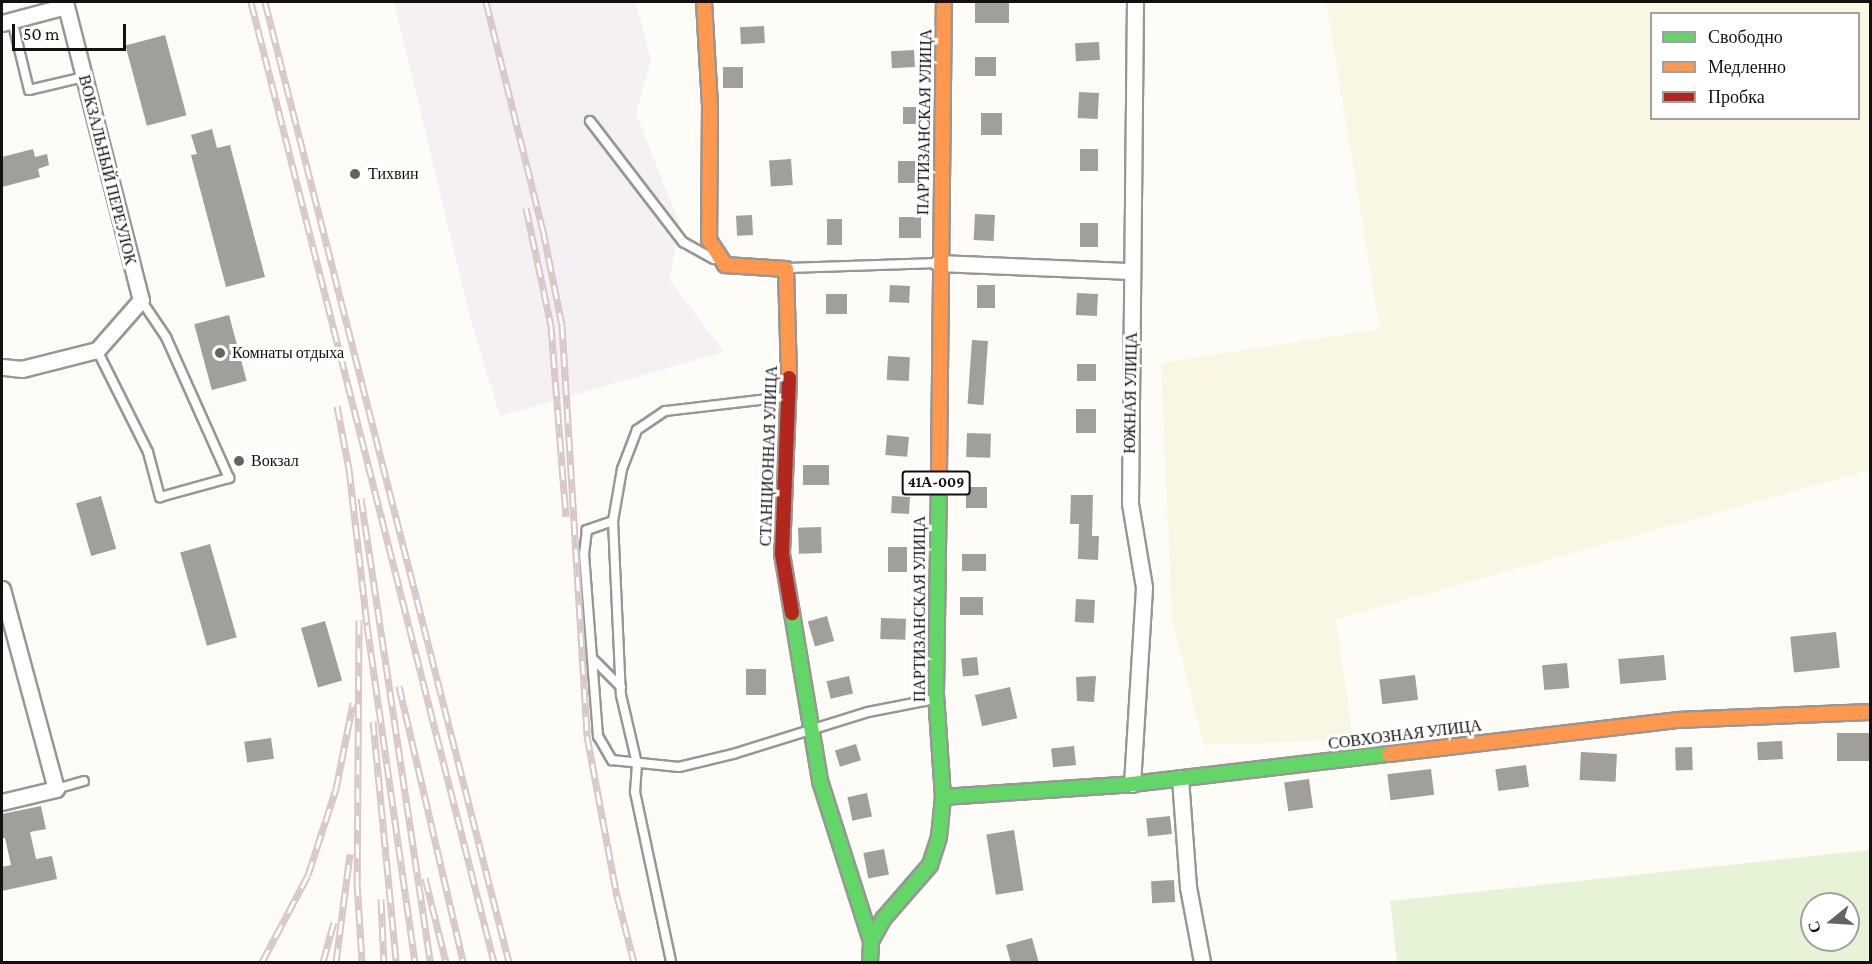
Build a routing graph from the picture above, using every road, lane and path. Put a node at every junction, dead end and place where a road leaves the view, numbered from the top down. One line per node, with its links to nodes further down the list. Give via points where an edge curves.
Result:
1 (704, 2): 8 (street, via 710,107 709,240)
2 (944, 2): 7 (street, ПАРТИЗАНСКАЯ УЛИЦА / 41А-009)
3 (1135, 2): 10 (street, ЮЖНАЯ УЛИЦА)
4 (7, 21): 5 (lane, via 29,90); 5 (street, ВОКЗАЛЬНЫЙ ПЕРЕУЛОК, via 66,6)
5 (84, 77): 11 (street, ВОКЗАЛЬНЫЙ ПЕРЕУЛОК)
6 (590, 121): 8 (lane, via 683,242)
7 (938, 263): 9 (lane); 10 (street); 19 (street, ПАРТИЗАНСКАЯ УЛИЦА / 41А-009)
8 (725, 265): 9 (street)
9 (786, 268): 14 (street, СТАНЦИОННАЯ УЛИЦА)
10 (1132, 272): 25 (street, ЮЖНАЯ УЛИЦА, via 1130,503 1144,587)
11 (141, 300): 12 (street); 12 (lane, via 166,337 229,478 160,497 148,452)
12 (97, 350): 13 (street, via 22,369)
13 (2, 367)
14 (787, 397): 15 (lane, via 665,411 638,430 622,468); 21 (street, СТАНЦИОННАЯ УЛИЦА, via 782,554)
15 (613, 521): 17 (lane, via 587,530 584,554); 18 (lane)
16 (2, 589): 26 (street)
17 (592, 658): 18 (lane); 22 (lane, via 598,736 612,760)
18 (621, 687): 22 (lane)
19 (936, 699): 21 (lane, via 868,712); 27 (street, ПАРТИЗАНСКАЯ УЛИЦА / 41А-009)
20 (1870, 712): 23 (street, СОВХОЗНАЯ УЛИЦА, via 1677,720)
21 (809, 730): 22 (lane, via 678,767); 29 (street, СТАНЦИОННАЯ УЛИЦА, via 819,781)
22 (637, 764): 30 (lane, via 635,792)
23 (1180, 778): 25 (street, СОВХОЗНАЯ УЛИЦА); 32 (street, via 1188,887)
24 (84, 781): 26 (lane)
25 (1132, 784): 27 (street, СОВХОЗНАЯ УЛИЦА)
26 (56, 789): 28 (street)
27 (943, 797): 29 (street, ПАРТИЗАНСКАЯ УЛИЦА / 41А-009, via 939,837 930,865 884,918)
28 (2, 802)
29 (871, 941): 31 (street, СТАНЦИОННАЯ УЛИЦА / 41А-009)
30 (671, 963)
31 (870, 963)
32 (1202, 963)

